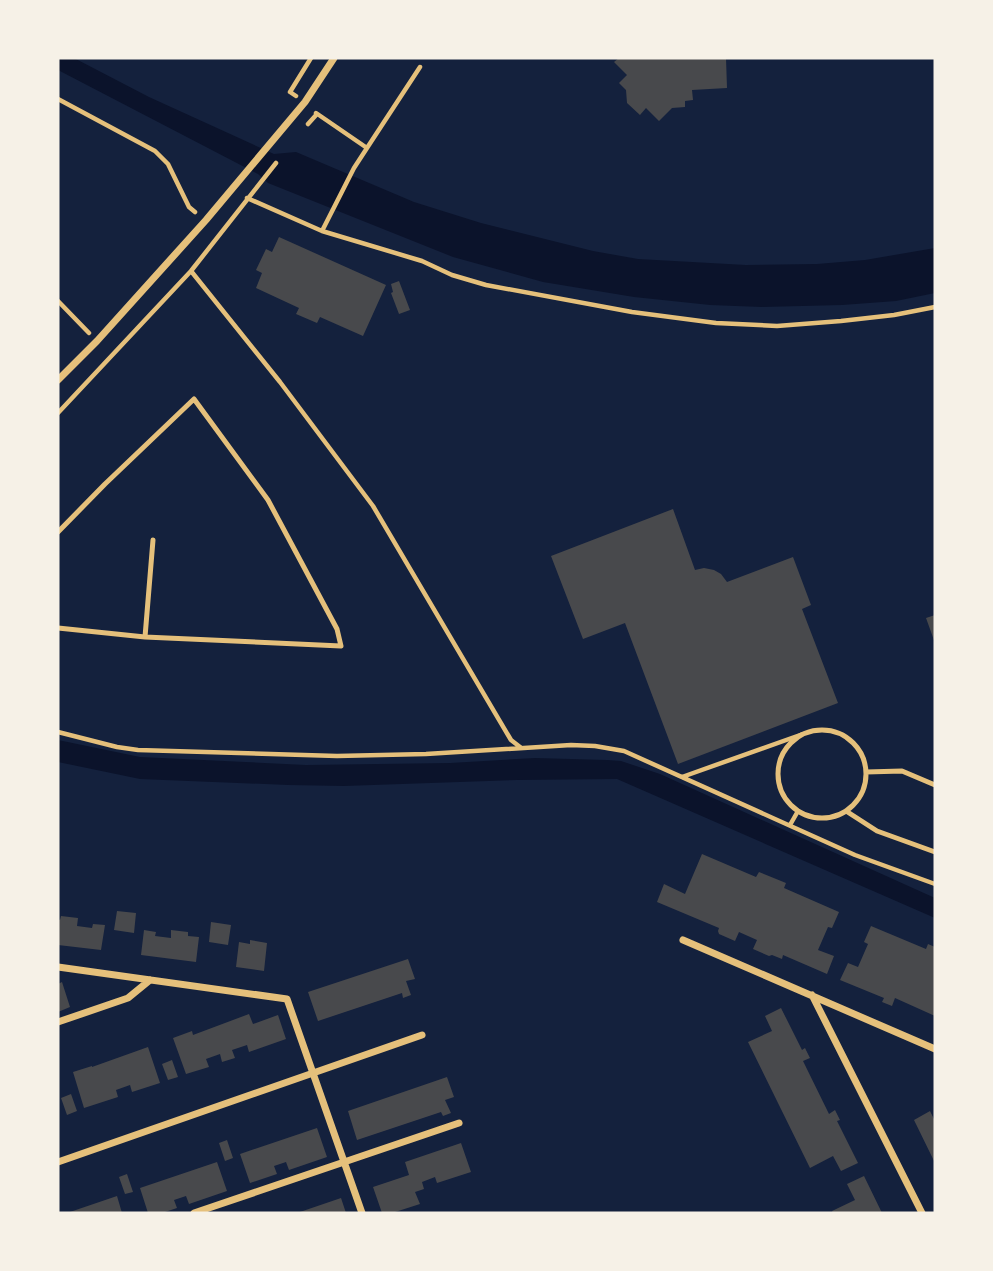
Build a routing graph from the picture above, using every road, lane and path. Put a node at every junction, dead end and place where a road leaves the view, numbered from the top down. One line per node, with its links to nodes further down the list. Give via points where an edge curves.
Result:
1 (334, 58): 4 (street)
2 (420, 67): 5 (path)
3 (58, 99): 8 (path, via 155,151 168,164 189,207)
4 (305, 102): 5 (path); 8 (street)
5 (367, 148): 9 (path)
6 (282, 155): 7 (path)
7 (247, 198): 9 (path); 10 (path)
8 (206, 219): 13 (street)
9 (322, 231): 12 (path, via 486,285 716,323 800,325)
10 (191, 271): 15 (path); 22 (path, via 373,506 511,740)
11 (58, 301): 13 (path)
12 (935, 307)
13 (97, 341): 14 (street)
14 (58, 380)
15 (58, 413)
16 (58, 532): 19 (lane, via 194,399 268,500 337,629 341,646)
17 (153, 540): 19 (lane)
18 (58, 628): 19 (lane)
19 (145, 637)
20 (58, 732): 22 (path, via 138,750 337,756)
21 (803, 734): 23 (lane, via 832,731 845,737 860,752); 24 (path); 26 (lane, via 783,754 778,768 784,796)
22 (524, 748): 24 (path, via 570,745 624,751)
23 (866, 772): 25 (lane, via 902,771); 27 (lane, via 857,801)
24 (681, 777): 28 (path)
25 (935, 785)
26 (798, 811): 27 (lane, via 819,818); 28 (path)
27 (846, 811): 29 (lane, via 877,831)
28 (790, 825): 30 (path)
29 (935, 852)
30 (935, 884)
31 (683, 940): 34 (street)
32 (58, 968): 33 (street)
33 (150, 980): 35 (street, via 128,998); 38 (street, via 287,999)
34 (813, 995): 37 (street); 44 (street)
35 (58, 1022)
36 (422, 1035): 38 (street)
37 (935, 1049)
38 (313, 1073): 40 (street); 41 (street)
39 (459, 1123): 41 (street)
40 (58, 1162)
41 (344, 1162): 42 (street); 43 (street)
42 (194, 1213)
43 (362, 1213)
44 (922, 1213)

